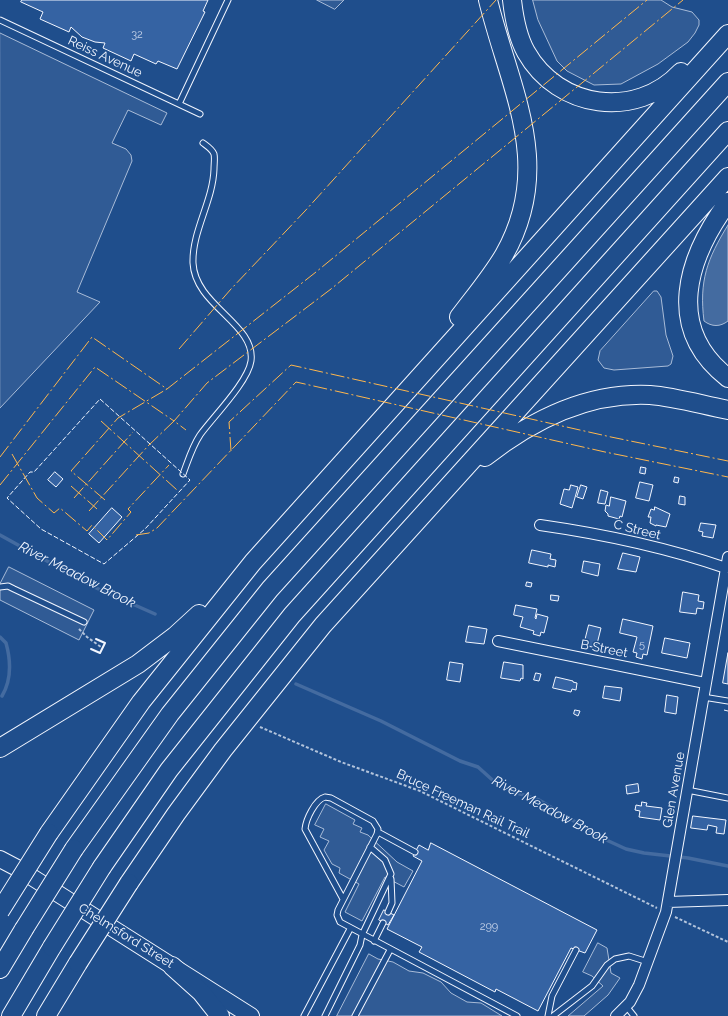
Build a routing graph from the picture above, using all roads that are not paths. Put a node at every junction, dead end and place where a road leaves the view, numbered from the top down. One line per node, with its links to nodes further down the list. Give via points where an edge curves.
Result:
1 (228, 0): 8 (lane)
2 (488, 0): 16 (highway, via 527,141 529,168 523,206 510,243 495,269)
3 (512, 0): 6 (highway, via 518,33 533,63 558,88 588,100 616,102 646,96 671,83 686,67)
4 (0, 20): 8 (lane, Reiss Avenue)
5 (728, 34): 6 (highway)
6 (714, 49): 16 (highway)
7 (728, 82): 51 (highway, bridge, via 270,589 170,714 74,849)
8 (179, 104): 9 (lane, Reiss Avenue)
9 (200, 114)
10 (728, 131): 53 (highway, bridge, via 296,610 169,770 102,867)
11 (203, 143): 17 (lane, via 214,154 214,179 196,242 194,273 207,297 244,334 251,350 251,361 243,379 200,436)
12 (728, 177): 18 (highway)
13 (728, 202): 14 (highway, via 709,230 696,259 688,288 688,301 691,326 700,347 713,365)
14 (728, 378)
15 (728, 410): 18 (highway, via 651,395 622,395 583,403 554,414 504,443 470,469)
16 (386, 414): 21 (highway)
17 (183, 474)
18 (430, 506): 49 (highway, bridge, via 349,595 285,671 201,778)
19 (540, 525): 22 (street, C Street, via 600,534)
20 (728, 557): 22 (street, Glen Avenue)
21 (253, 562): 29 (highway, via 187,625 147,658); 40 (highway, bridge, via 141,702 49,833)
22 (726, 568): 26 (street, Glen Avenue)
23 (0, 587): 24 (lane, via 8,586)
24 (84, 622)
25 (498, 642): 26 (street, B Street)
26 (705, 683): 27 (street, Glen Avenue)
27 (703, 697): 28 (lane); 30 (street, Glen Avenue)
28 (728, 701)
29 (0, 748)
30 (687, 790): 31 (lane); 39 (street, Glen Avenue)
31 (728, 798)
32 (378, 832): 33 (lane); 34 (lane); 37 (lane, via 378,827 373,821 327,797 318,801 307,821 307,834)
33 (370, 847): 36 (lane, via 385,860); 37 (lane)
34 (415, 852)
35 (0, 859): 50 (main road, Chelmsford Street)
36 (391, 874): 41 (lane, via 392,903); 44 (lane)
37 (343, 899): 43 (lane, via 337,915 342,924)
38 (728, 900): 39 (street)
39 (668, 902): 48 (street, Glen Avenue)
40 (0, 911)
41 (388, 912)
42 (383, 923): 45 (lane)
43 (350, 929): 44 (lane); 58 (lane)
44 (362, 935): 45 (lane); 59 (lane, via 360,945)
45 (374, 941): 46 (lane)
46 (390, 950): 60 (lane); 61 (lane)
47 (576, 950): 62 (lane, via 552,996)
48 (648, 962): 52 (street, Glen Avenue, via 639,985); 63 (lane, via 629,956 615,959 607,965 592,986)
49 (78, 963): 54 (highway); 55 (highway)
50 (172, 966): 56 (highway, via 201,992); 57 (main road, Chelmsford Street)
51 (0, 969)
52 (626, 1006): 64 (street, Glen Avenue); 65 (lane)
53 (10, 1016)
54 (46, 1016)
55 (56, 1016)
56 (220, 1016)
57 (251, 1016)
58 (304, 1016)
59 (325, 1016)
60 (355, 1016)
61 (517, 1016)
62 (548, 1016)
63 (553, 1016)
64 (616, 1016)
65 (634, 1016)

